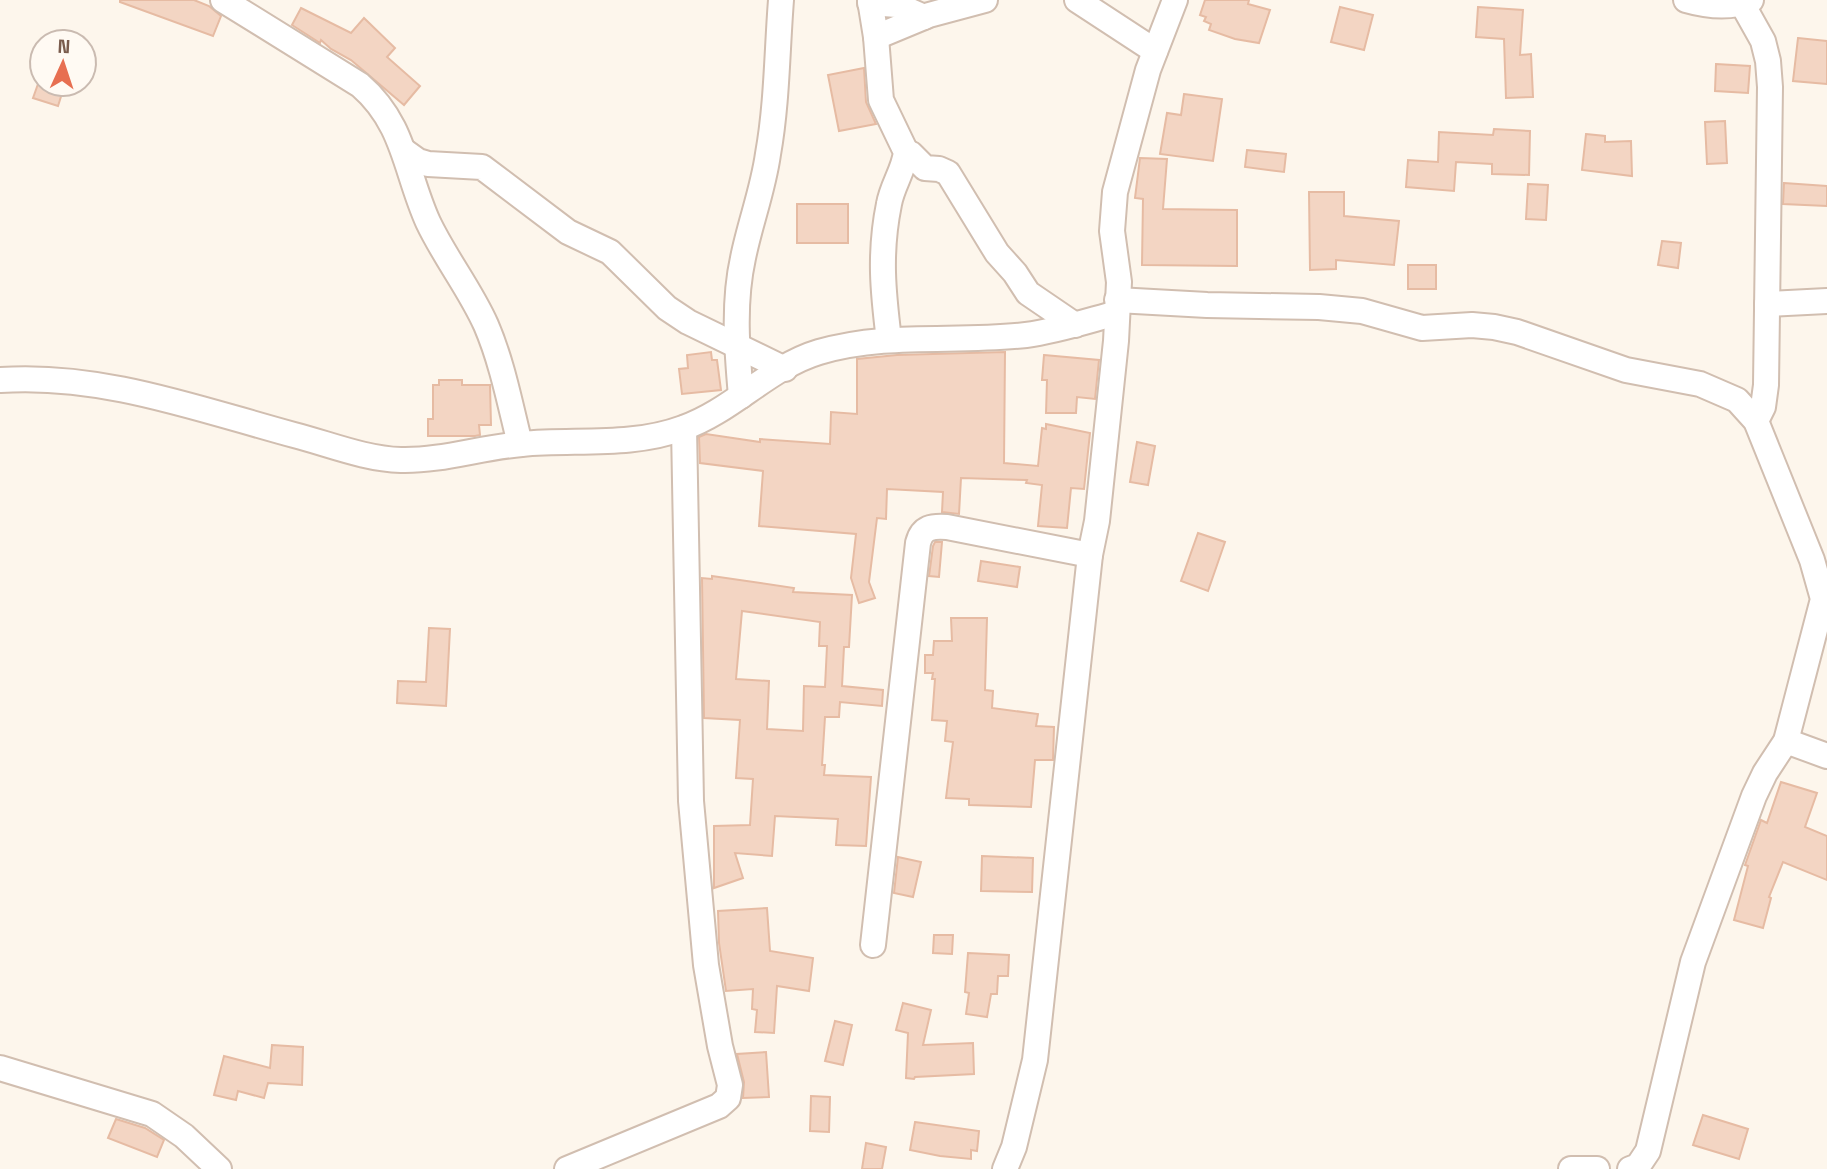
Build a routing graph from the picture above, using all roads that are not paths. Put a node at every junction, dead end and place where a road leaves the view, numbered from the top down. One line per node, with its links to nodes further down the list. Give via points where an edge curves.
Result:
1 (223, 0): 12 (street, via 378,100)
2 (781, 0): 19 (street, via 769,151 743,258)
3 (985, 0): 9 (street)
4 (1077, 0): 11 (street)
5 (1175, 0): 11 (street)
6 (1686, 0): 8 (street, via 1720,6)
7 (870, 1): 9 (street, via 897,5); 10 (street)
8 (1744, 1): 15 (street, via 1768,61)
9 (924, 18): 10 (street)
10 (876, 37): 13 (street, via 881,100)
11 (1155, 51): 16 (street, via 1115,192 1112,231 1119,282)
12 (404, 151): 19 (street, via 428,164 482,167 568,232 610,252 667,308); 25 (street, via 429,224 495,347)
13 (906, 152): 17 (street, via 925,168 948,173 997,253 1028,293); 18 (street, via 889,201 882,249)
14 (1827, 301): 15 (street)
15 (1767, 304): 23 (street, via 1765,396)
16 (1117, 307): 17 (street); 23 (street, via 1320,307 1362,311 1423,328 1494,327 1617,367 1699,384 1737,400); 26 (street)
17 (1075, 325): 18 (street, via 1026,335)
18 (889, 340): 20 (street, via 817,353)
19 (737, 346): 20 (street); 22 (street)
20 (785, 369): 22 (street)
21 (0, 380): 25 (street, via 43,378 119,388 376,457 421,460)
22 (741, 397): 24 (street)
23 (1756, 421): 27 (street, via 1812,560 1822,599)
24 (684, 428): 25 (street, via 653,437); 33 (street, via 691,801 706,965 730,1085 728,1098 719,1107)
25 (520, 444)
26 (1090, 555): 29 (street, via 947,527 922,531); 34 (street, via 1035,1060 1014,1147)
27 (1786, 741): 28 (street); 31 (street, via 1754,796 1693,962)
28 (1827, 756)
29 (873, 945)
30 (0, 1068): 32 (street, via 152,1114)
31 (1647, 1160): 37 (street)
32 (219, 1169)
33 (567, 1169)
34 (1004, 1169)
35 (1571, 1169): 36 (street)
36 (1597, 1169)
37 (1630, 1169)

